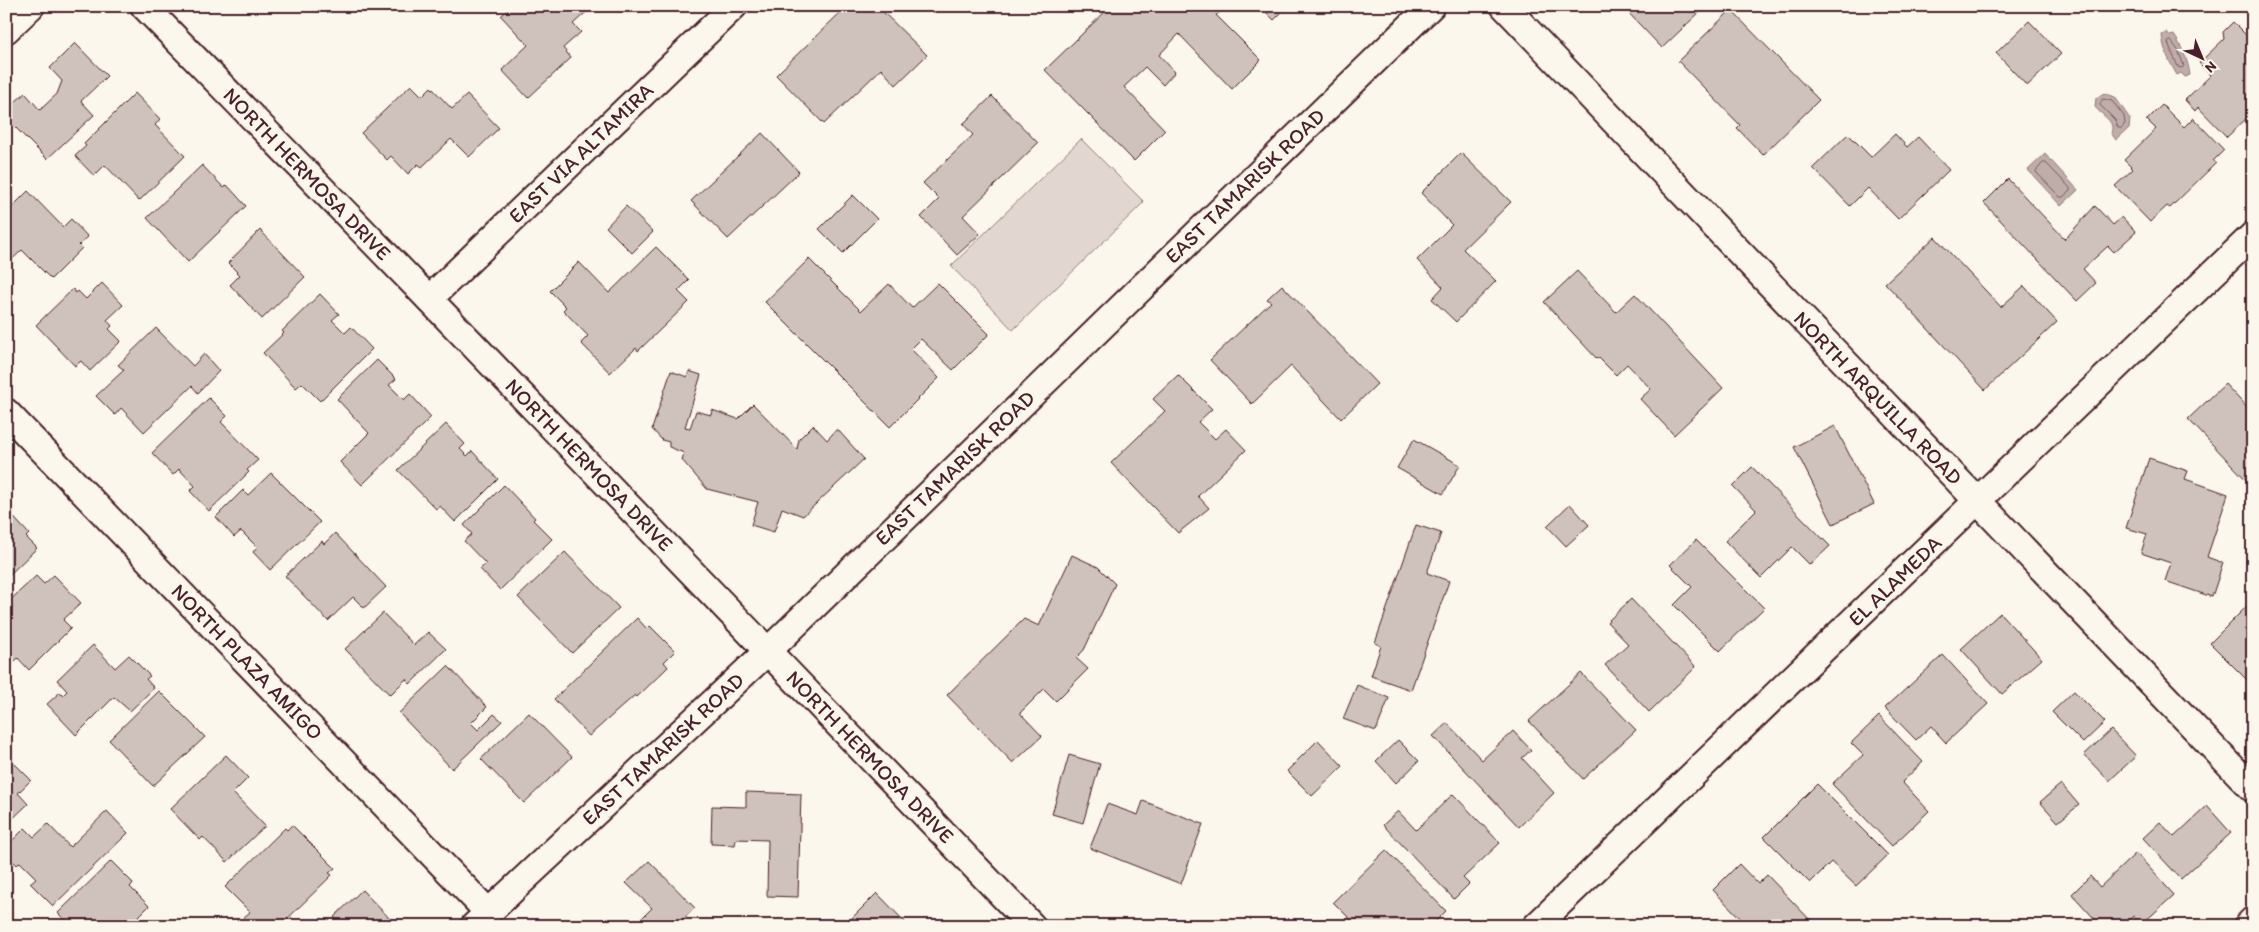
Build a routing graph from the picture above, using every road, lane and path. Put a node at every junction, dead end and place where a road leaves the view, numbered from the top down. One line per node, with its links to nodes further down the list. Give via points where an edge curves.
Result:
1 (31, 6): 6 (street)
2 (144, 6): 8 (street, NORTH HERMOSA DRIVE)
3 (734, 6): 8 (street, EAST VIA ALTAMIRA)
4 (1431, 6): 11 (street, EAST TAMARISK ROAD)
5 (1504, 6): 10 (street, NORTH ARQUILLA ROAD)
6 (6, 30)
7 (2253, 236): 10 (street, EL ALAMEDA)
8 (430, 299): 11 (street, NORTH HERMOSA DRIVE)
9 (6, 412): 13 (street, NORTH PLAZA AMIGO)
10 (1977, 501): 12 (street, NORTH ARQUILLA ROAD); 16 (street, EL ALAMEDA)
11 (768, 651): 13 (street, EAST TAMARISK ROAD); 15 (street, NORTH HERMOSA DRIVE)
12 (2253, 789)
13 (481, 919)
14 (2253, 920): 17 (street)
15 (1032, 926)
16 (1536, 926)
17 (2247, 926)

